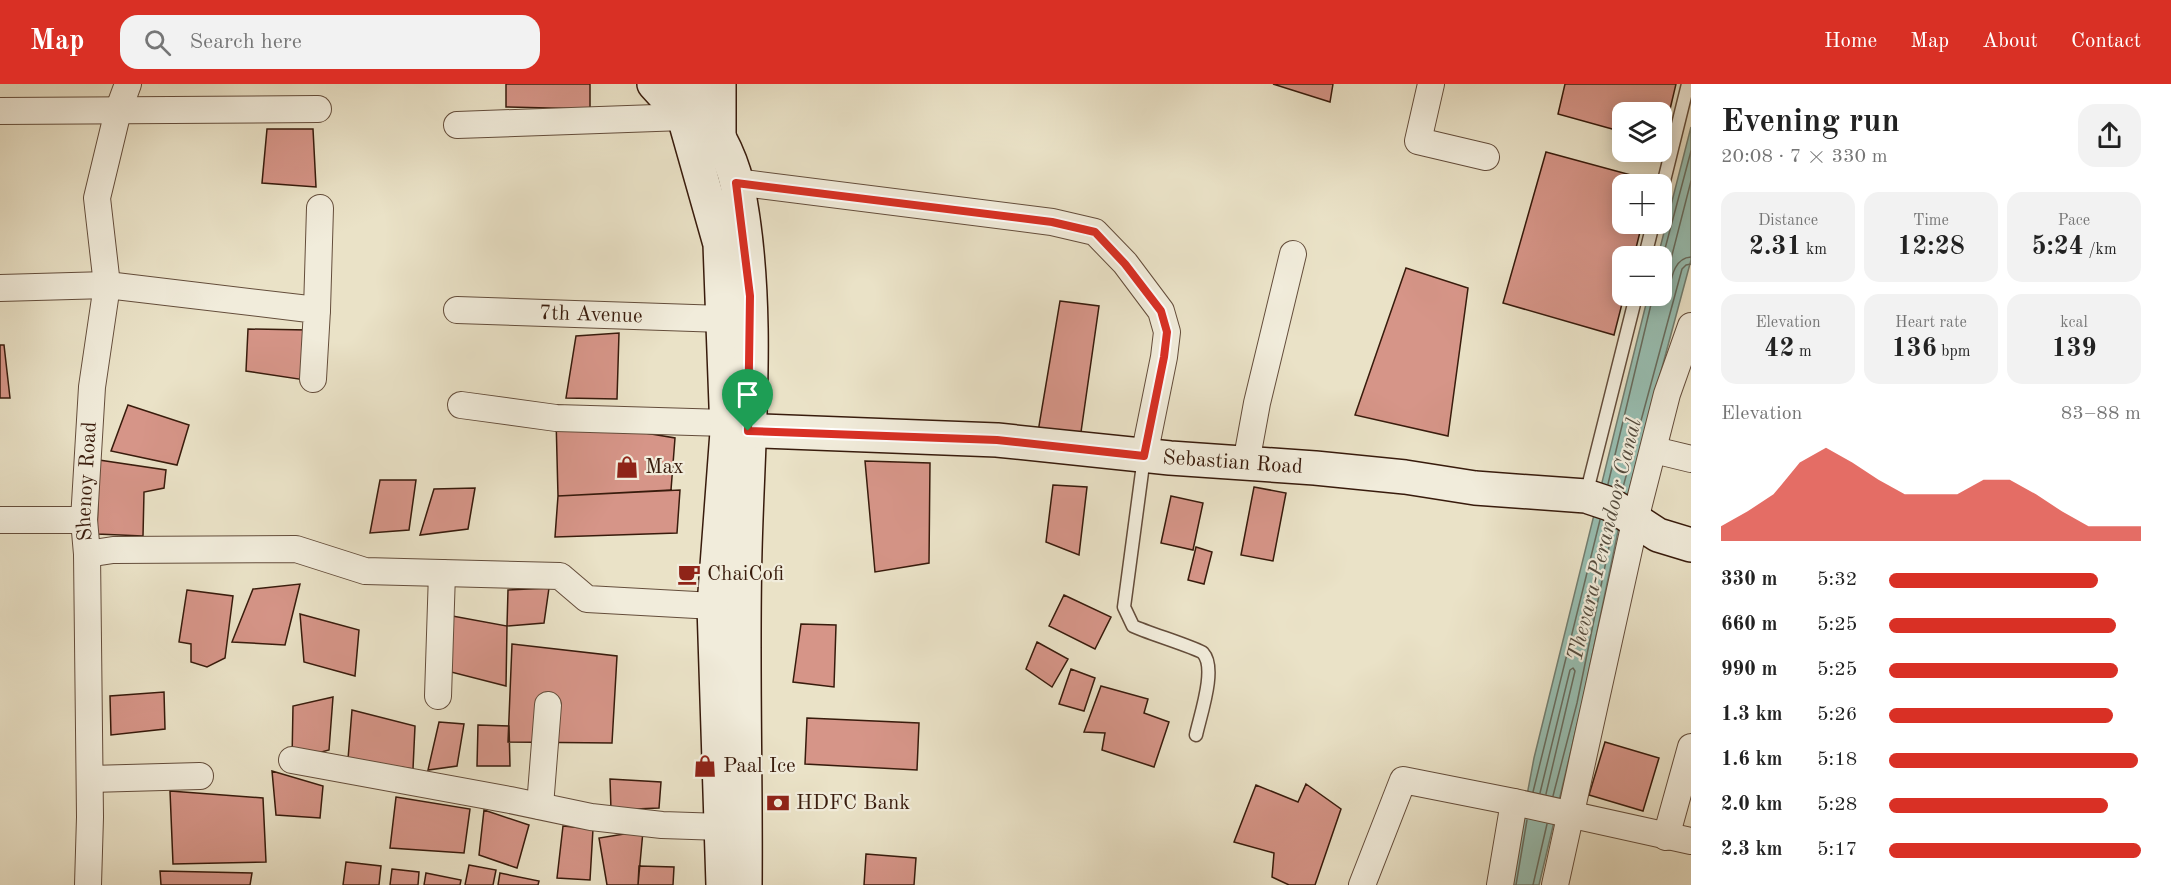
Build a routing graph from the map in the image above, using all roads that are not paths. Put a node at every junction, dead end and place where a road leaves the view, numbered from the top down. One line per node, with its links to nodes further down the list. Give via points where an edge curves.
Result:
1 (128, 84): 9 (street, Shenoy Road)
2 (654, 84): 10 (main road)
3 (686, 84): 12 (main road)
4 (719, 84): 12 (main road)
5 (1431, 84): 13 (street, via 1418,141)
6 (1688, 84): 14 (lane)
7 (318, 109): 9 (street)
8 (0, 111): 9 (street)
9 (118, 111): 18 (street, Shenoy Road, via 97,198)
10 (684, 117): 11 (street); 23 (main road, via 720,244)
11 (457, 125)
12 (719, 135): 15 (main road)
13 (1486, 157)
14 (1666, 174)
15 (736, 183): 27 (main road, via 750,296); 29 (street, via 1052,222 1095,232 1161,311 1167,332)
16 (320, 207): 21 (street)
17 (1293, 254): 31 (street)
18 (107, 285): 19 (street); 21 (street); 35 (street, Shenoy Road, via 92,387)
19 (0, 288)
20 (1634, 306): 32 (lane)
21 (317, 310): 25 (street)
22 (457, 310): 23 (street, 7th Avenue)
23 (723, 320): 27 (main road)
24 (1691, 326): 28 (street, via 1667,394)
25 (313, 379)
26 (461, 405): 27 (street, via 556,418)
27 (734, 429): 29 (main road, Sebastian Road, via 997,440); 39 (main road); 55 (main road)
28 (1653, 450): 30 (street); 33 (street)
29 (1144, 456): 31 (main road, Sebastian Road); 42 (lane, via 1124,607 1133,626 1202,652 1208,663 1208,681)
30 (1691, 459)
31 (1246, 463): 32 (main road, Sebastian Road)
32 (1590, 498): 33 (main road, Sebastian Road, via 1610,504)
33 (1630, 517): 36 (main road, Sebastian Road, via 1658,535); 49 (street)
34 (0, 520): 35 (street)
35 (84, 520): 37 (street, Shenoy Road)
36 (1691, 545)
37 (87, 554): 38 (street, via 113,550 296,549 365,571); 46 (street, Shenoy Road)
38 (442, 573): 39 (street, via 560,576 587,599); 40 (street)
39 (714, 606): 50 (main road)
40 (438, 696)
41 (548, 705): 48 (street)
42 (1196, 735)
43 (1691, 747): 51 (street)
44 (292, 760): 48 (street)
45 (200, 776): 46 (street)
46 (90, 779): 53 (street, Shenoy Road)
47 (1519, 803): 49 (street); 56 (street, via 1402,780); 57 (street)
48 (540, 806): 50 (street, via 591,817)
49 (1563, 813): 51 (street); 58 (street)
50 (722, 827): 54 (main road)
51 (1666, 837): 52 (street)
52 (1691, 842)
53 (88, 885)
54 (723, 885)
55 (745, 885)
56 (1362, 885)
57 (1500, 885)
58 (1555, 885)

